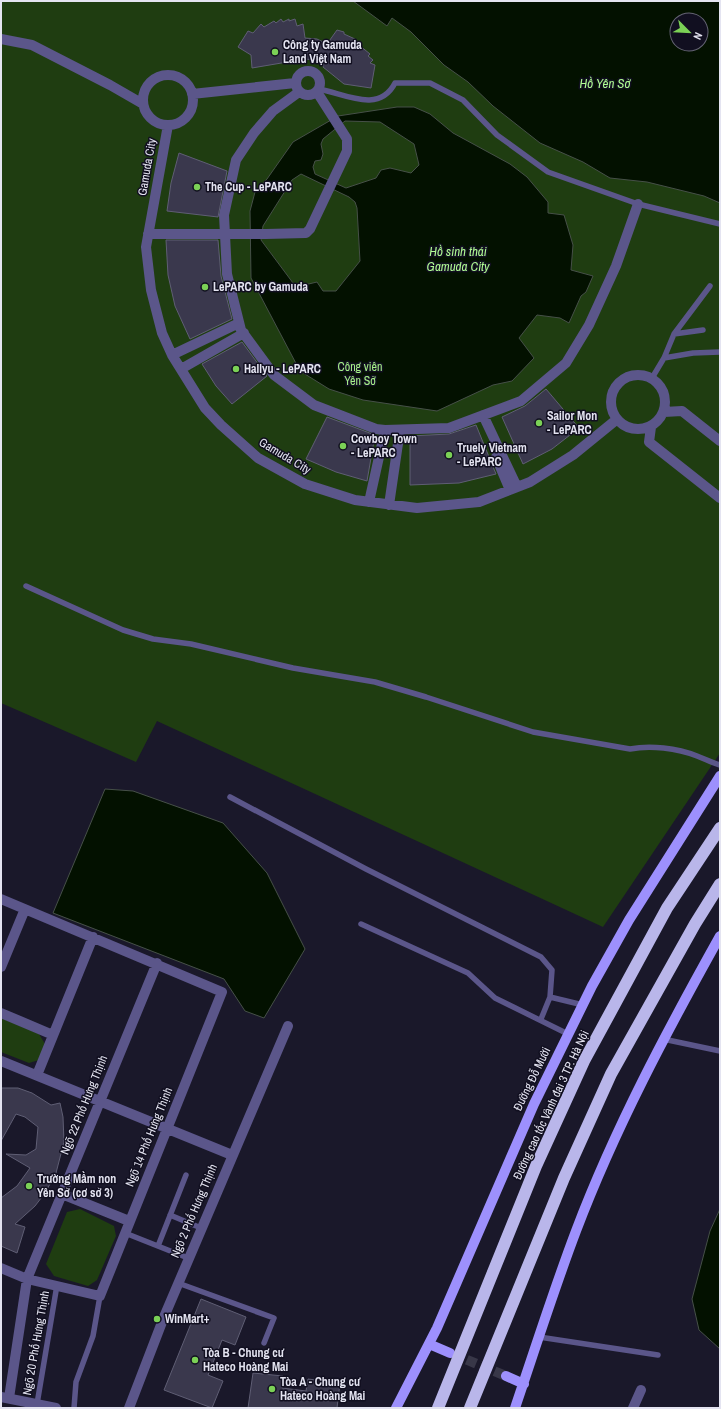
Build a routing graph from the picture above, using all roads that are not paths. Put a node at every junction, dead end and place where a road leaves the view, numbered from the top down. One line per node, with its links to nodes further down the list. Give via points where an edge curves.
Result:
1 (1, 39): 5 (street, via 32,45)
2 (297, 88): 3 (street, via 306,96); 3 (street, via 296,79 301,73 309,71 319,77); 4 (street); 10 (street, via 254,133 236,160 224,215)
3 (318, 90): 7 (lane, via 357,99 377,100 390,93 394,84 430,83 463,100 497,135 548,172); 10 (street, via 348,145 310,228 306,232)
4 (192, 94): 5 (street, via 181,79 163,75 147,86 142,98); 6 (street, via 189,113 180,122)
5 (143, 104): 6 (street, via 151,119 156,123)
6 (168, 125): 9 (street, Gamuda City)
7 (638, 204): 8 (lane); 22 (street, via 602,299 590,325 566,363 521,401)
8 (720, 224)
9 (148, 234): 10 (street); 17 (street, Gamuda City, via 146,247 151,290 162,333)
10 (225, 234): 12 (street, via 226,274)
11 (710, 286): 15 (lane)
12 (240, 323): 14 (street); 17 (street)
13 (703, 330): 15 (lane)
14 (244, 333): 19 (street); 25 (street, via 274,375 314,405 376,429)
15 (674, 334): 18 (lane)
16 (720, 352): 18 (lane)
17 (172, 355): 19 (street, Gamuda City)
18 (664, 358): 20 (lane)
19 (181, 369): 30 (street, Gamuda City, via 205,408 258,458 306,484)
20 (652, 378): 21 (street, via 664,393); 23 (street, via 633,374 617,383 610,401)
21 (664, 412): 24 (street); 27 (street, via 682,411)
22 (480, 416): 26 (street, via 449,428); 28 (street)
23 (616, 420): 24 (street, via 632,430); 28 (street, Gamuda City, via 572,454 530,482)
24 (651, 427): 29 (street, via 650,442)
25 (385, 430): 26 (street); 30 (street)
26 (400, 430): 31 (street)
27 (720, 441)
28 (514, 489): 31 (street, Gamuda City, via 479,502 417,508)
29 (720, 498)
30 (369, 502): 31 (street, Gamuda City)
31 (389, 505)
32 (26, 586): 33 (lane, via 123,630 153,639 191,644 293,668 375,682 533,732 630,749 664,748)
33 (720, 765)
34 (720, 776): 46 (main road, Đường Đỗ Mười, via 629,920)
35 (230, 797): 45 (lane, via 541,958 552,970)
36 (720, 828): 86 (highway, Đường cao tốc Vành đai 3 TP. Hà Nội, via 667,908 584,1061 536,1166)
37 (720, 884): 87 (highway, via 611,1074 558,1191)
38 (1, 899): 39 (street)
39 (25, 909): 42 (street); 44 (street)
40 (361, 924): 48 (lane, via 468,973 496,998)
41 (720, 936): 52 (main road)
42 (92, 937): 43 (street); 51 (street)
43 (157, 963): 56 (street, Ngõ 22 Phố Hưng Thịnh); 57 (street, Ngõ 14 Phố Hưng Thịnh, via 222,992)
44 (1, 967)
45 (550, 996): 46 (lane); 48 (lane)
46 (583, 1005): 50 (main road, Đường Đỗ Mười)
47 (1, 1013): 51 (street)
48 (541, 1019): 50 (lane)
49 (288, 1026): 58 (street, Ngõ 2 Phố Hưng Thịnh)
50 (568, 1034): 74 (main road, Đường Đỗ Mười, via 534,1104)
51 (53, 1035): 55 (street)
52 (663, 1039): 53 (lane); 72 (main road, via 613,1143 576,1231)
53 (720, 1051)
54 (1, 1061): 55 (street)
55 (37, 1075): 56 (street)
56 (100, 1101): 57 (street); 60 (street, Ngõ 22 Phố Hưng Thịnh)
57 (166, 1128): 58 (street); 62 (street, Ngõ 14 Phố Hưng Thịnh)
58 (232, 1155): 63 (street, Ngõ 2 Phố Hưng Thịnh)
59 (186, 1175): 61 (lane)
60 (62, 1194): 62 (street); 68 (street, Ngõ 22 Phố Hưng Thịnh)
61 (170, 1215): 63 (lane); 65 (lane)
62 (129, 1222): 64 (street, Ngõ 14 Phố Hưng Thịnh)
63 (201, 1228): 66 (street, Ngõ 2 Phố Hưng Thịnh)
64 (124, 1233): 65 (lane); 71 (street, Ngõ 14 Phố Hưng Thịnh)
65 (158, 1246): 66 (lane)
66 (188, 1258): 69 (street, Ngõ 2 Phố Hưng Thịnh)
67 (1, 1268): 68 (street)
68 (27, 1279): 70 (street); 80 (street, Ngõ 22 Phố Hưng Thịnh)
69 (178, 1283): 73 (lane, via 274,1318); 84 (street, Ngõ 2 Phố Hưng Thịnh)
70 (58, 1285): 71 (street); 81 (lane, Ngõ 20 Phố Hưng Thịnh)
71 (100, 1296): 83 (lane, Ngõ 14 Phố Hưng Thịnh, via 93,1336 76,1382)
72 (539, 1337): 76 (lane); 78 (main road)
73 (264, 1343)
74 (429, 1344): 75 (main road); 85 (main road, Đường Đỗ Mười)
75 (450, 1353)
76 (658, 1356)
77 (506, 1376): 78 (main road)
78 (524, 1384): 88 (main road)
79 (641, 1390): 89 (street)
80 (5, 1398): 81 (street)
81 (37, 1404): 82 (street)
82 (56, 1408)
83 (74, 1408)
84 (130, 1408)
85 (396, 1408)
86 (438, 1408)
87 (470, 1408)
88 (515, 1408)
89 (633, 1408)

